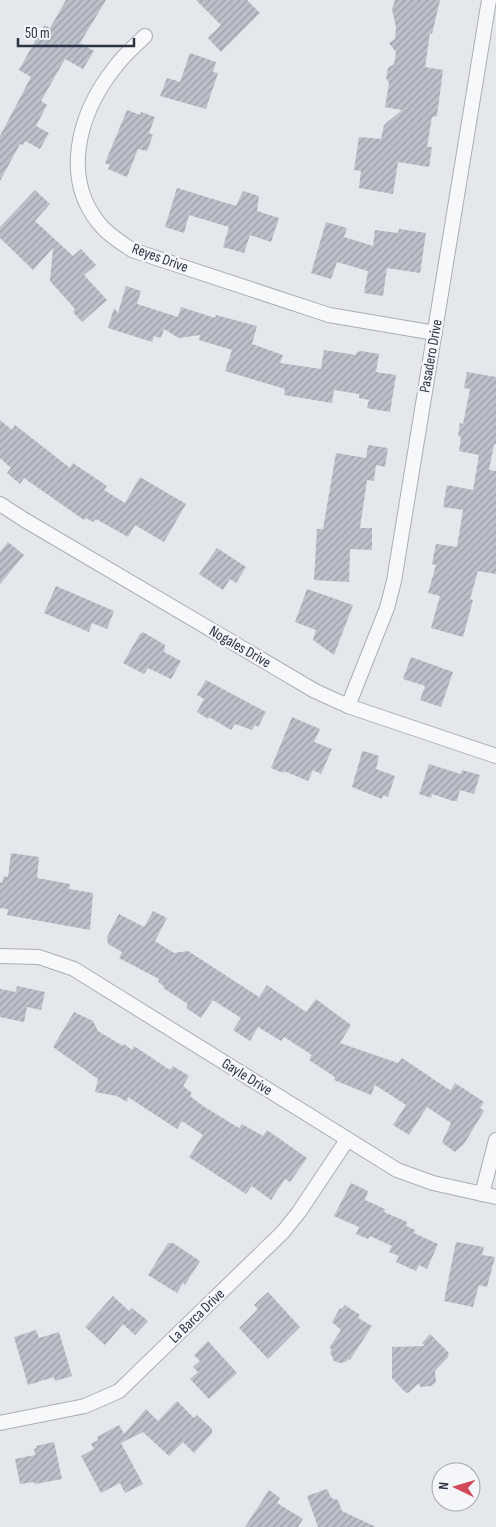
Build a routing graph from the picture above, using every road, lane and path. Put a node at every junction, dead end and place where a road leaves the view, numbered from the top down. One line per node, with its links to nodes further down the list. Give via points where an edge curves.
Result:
1 (489, 0): 3 (street, Pasadero Drive)
2 (145, 36): 3 (street, Reyes Drive, via 116,65 102,86 86,115 80,136 77,159 84,200 105,231 132,250 329,315)
3 (435, 333): 5 (street, Pasadero Drive, via 394,581 387,608)
4 (0, 504): 5 (street, Nogales Drive, via 315,691)
5 (348, 706): 6 (street, Nogales Drive)
6 (496, 756)
7 (0, 956): 8 (street, Gayle Drive, via 39,957 74,969)
8 (347, 1140): 10 (street, Gayle Drive, via 397,1170 433,1183); 12 (street, La Barca Drive, via 283,1232 119,1391 85,1406)
9 (496, 1140): 10 (street)
10 (482, 1194): 11 (street, Gayle Drive)
11 (496, 1197)
12 (0, 1423)

